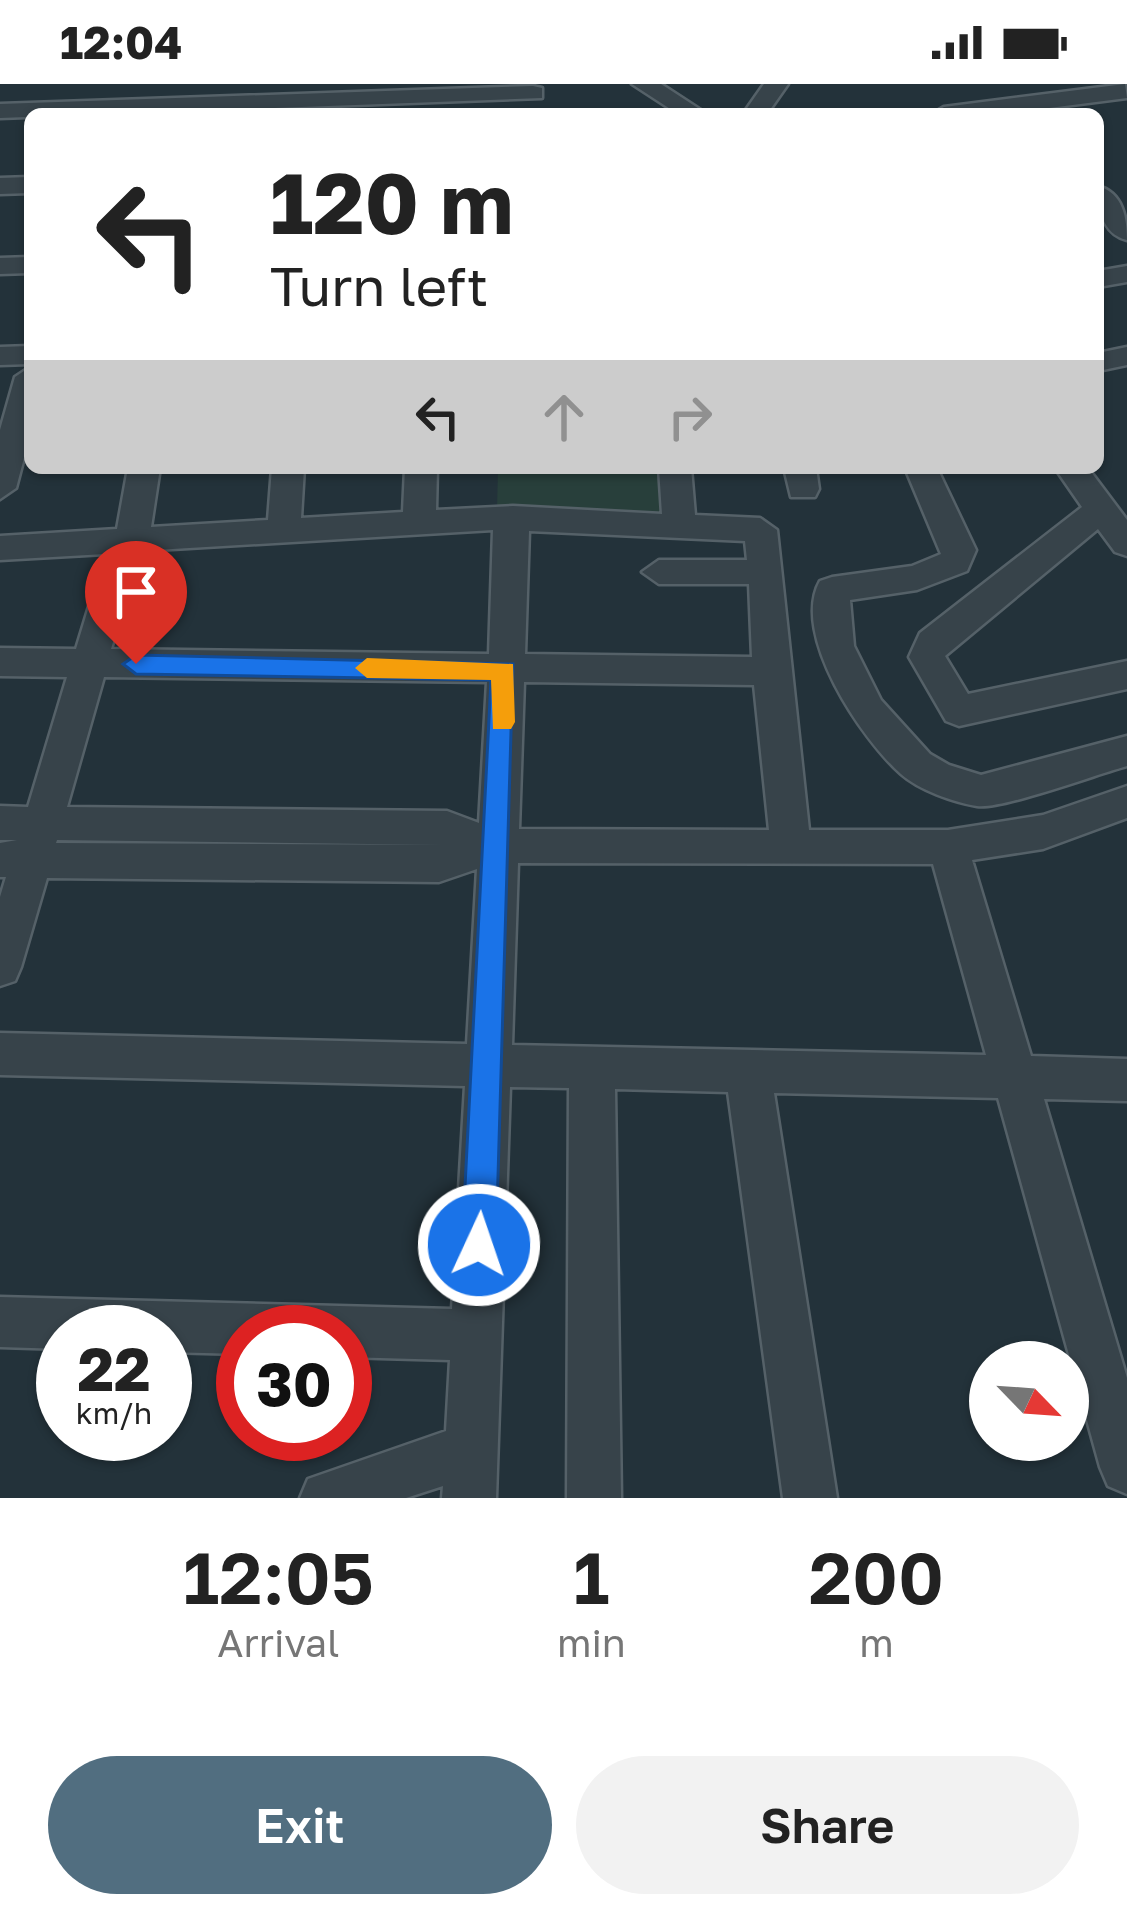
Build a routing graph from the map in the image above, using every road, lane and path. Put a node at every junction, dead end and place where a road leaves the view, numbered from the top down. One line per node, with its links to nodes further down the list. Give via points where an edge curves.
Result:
1 (650, 86): 7 (street)
2 (411, 91): 5 (street); 6 (street)
3 (1112, 93): 4 (street)
4 (1028, 100): 8 (street)
5 (524, 103)
6 (198, 108)
7 (685, 108)
8 (980, 108)
9 (24, 399): 16 (street)
10 (143, 474): 22 (street)
11 (288, 474): 21 (street)
12 (421, 474): 19 (street)
13 (675, 474): 20 (street)
14 (924, 474): 32 (street, via 958,550 955,562 916,578 832,590 836,646 868,710 916,764 981,791)
15 (1075, 474): 17 (street)
16 (0, 488)
17 (1101, 509): 23 (street); 31 (street, via 933,644 927,657 959,711)
18 (513, 518): 19 (street); 20 (street); 29 (street)
19 (419, 523): 21 (street)
20 (679, 527): 26 (street, via 760,530)
21 (284, 531): 22 (street)
22 (129, 538): 24 (street); 28 (street)
23 (1127, 544)
24 (0, 548)
25 (659, 572): 26 (street)
26 (766, 572): 30 (street)
27 (0, 662): 28 (street)
28 (90, 663): 29 (street); 38 (street)
29 (504, 670): 30 (street); 36 (street)
30 (771, 671): 35 (street)
31 (1127, 675)
32 (1127, 751)
33 (1127, 802): 37 (street, via 1043,832)
34 (0, 823): 38 (street)
35 (791, 845): 36 (street); 37 (street)
36 (496, 846): 38 (street, via 439,865); 41 (street)
37 (948, 847): 44 (street)
38 (25, 848): 39 (street)
39 (0, 967)
40 (0, 1054): 41 (street)
41 (487, 1063): 42 (street); 47 (street)
42 (592, 1066): 43 (street); 51 (street)
43 (748, 1070): 44 (street); 52 (street)
44 (1016, 1078): 45 (street); 48 (street)
45 (1127, 1080)
46 (0, 1322): 47 (street)
47 (475, 1335): 49 (street)
48 (1127, 1467)
49 (471, 1473): 50 (street)
50 (327, 1498)
51 (595, 1498)
52 (810, 1498)

